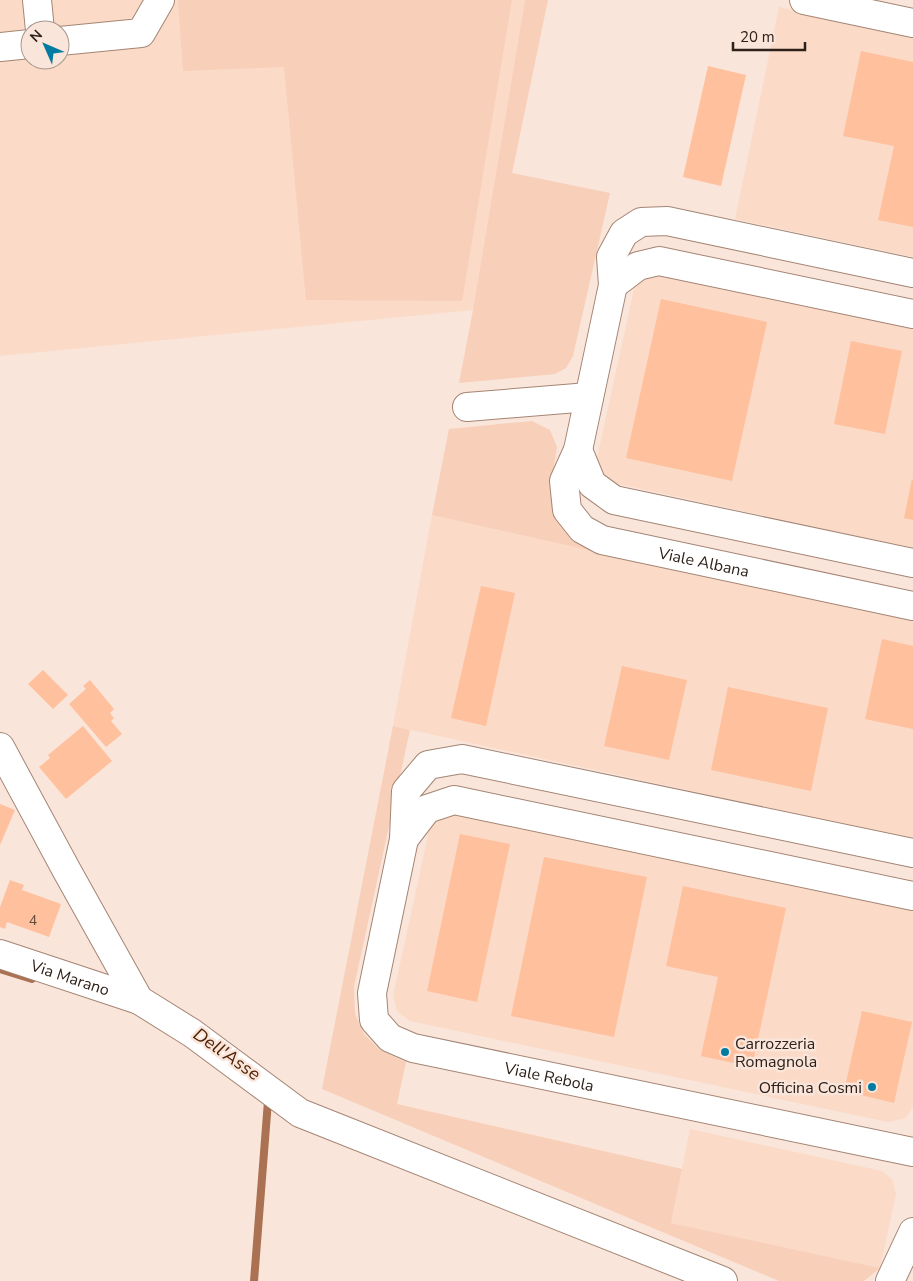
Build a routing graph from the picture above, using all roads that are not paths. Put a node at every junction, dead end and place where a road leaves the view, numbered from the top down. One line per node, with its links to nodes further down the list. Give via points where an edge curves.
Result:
1 (37, 0): 4 (street)
2 (160, 0): 6 (street, via 141,33)
3 (804, 0): 5 (street)
4 (39, 20)
5 (913, 23)
6 (70, 40)
7 (20, 45): 8 (street)
8 (0, 47)
9 (913, 273): 10 (street, Viale Albana, via 667,221 641,222 624,233 611,257)
10 (613, 285): 11 (street, via 638,266 659,261); 12 (street, Viale Albana)
11 (913, 314)
12 (589, 397): 13 (street); 14 (street, Viale Albana)
13 (467, 407)
14 (578, 450): 15 (street, via 592,484 614,500); 16 (street, Viale Albana, via 564,481 567,510 582,529 602,540)
15 (913, 563)
16 (913, 606)
17 (0, 747): 22 (street)
18 (404, 839): 19 (street, Viale Rebola, via 406,791 428,765 462,759); 20 (street, Viale Rebola, via 427,809 454,800); 23 (street, Viale Rebola, via 372,992 374,1020 390,1038 413,1048)
19 (913, 853)
20 (913, 896)
21 (0, 954): 22 (street, Via Marano)
22 (139, 1000): 25 (street, via 192,1033 300,1113)
23 (913, 1152)
24 (913, 1232): 26 (street)
25 (723, 1281)
26 (890, 1281)

